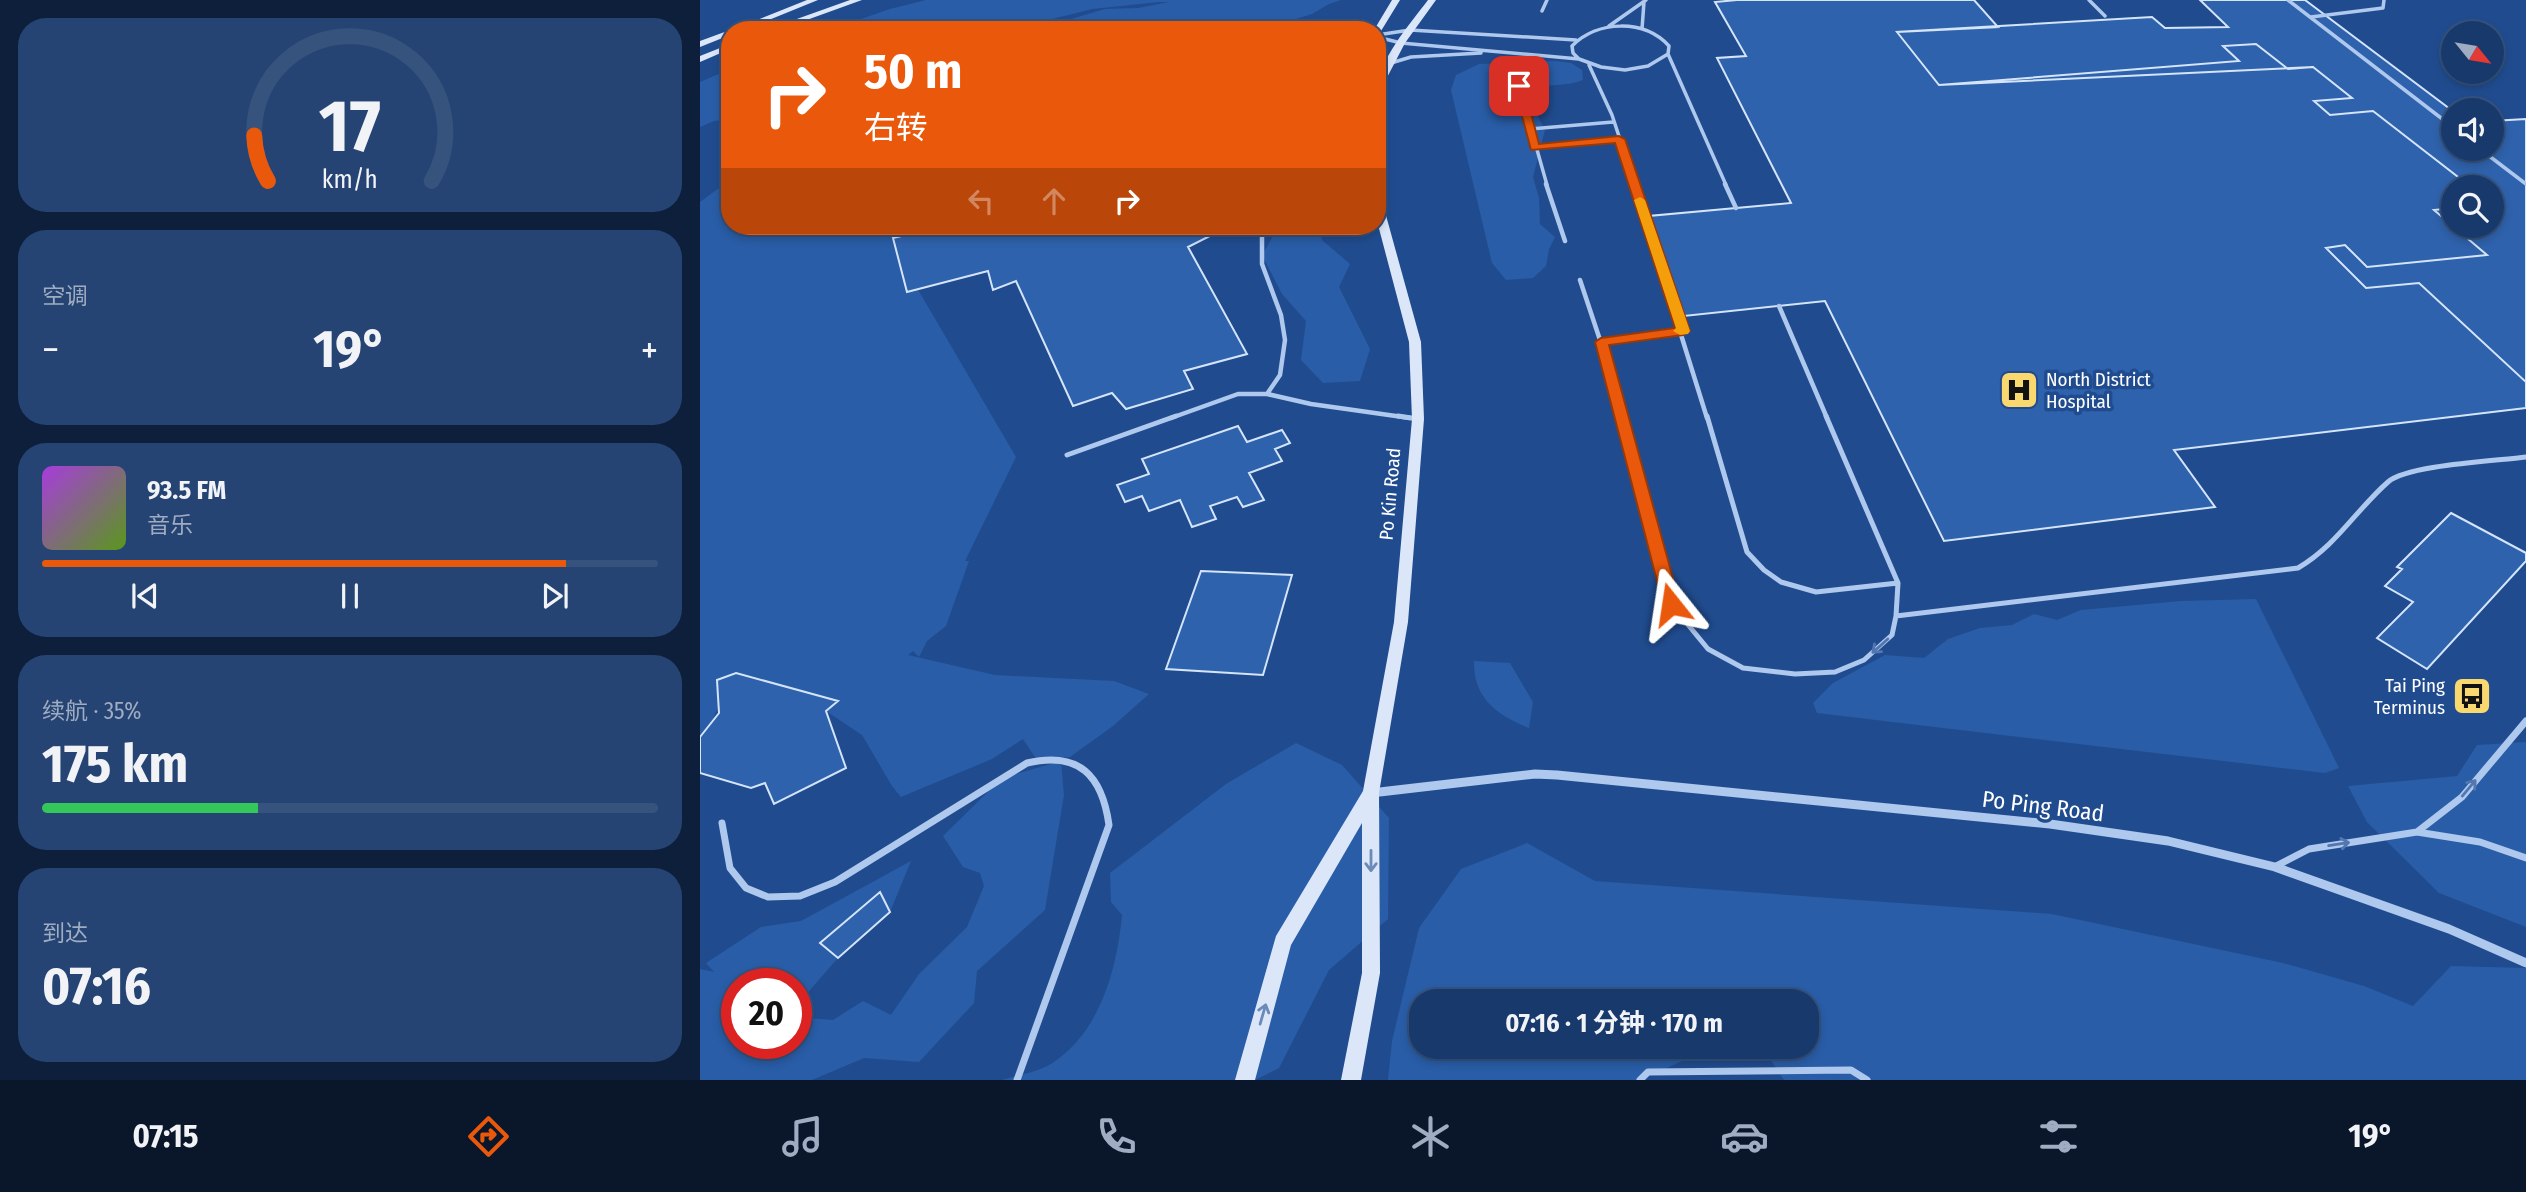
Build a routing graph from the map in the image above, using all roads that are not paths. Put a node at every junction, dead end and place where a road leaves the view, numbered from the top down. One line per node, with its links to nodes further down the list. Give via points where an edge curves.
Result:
1 (814, 0): 13 (street)
2 (858, 0): 14 (street)
3 (1396, 0): 15 (street)
4 (1432, 0): 18 (street)
5 (1547, 0): 10 (lane)
6 (2089, 0): 11 (lane)
7 (2288, 0): 12 (lane)
8 (2384, 0): 12 (lane, via 2383,8 2372,11)
9 (1645, 1): 16 (lane); 17 (lane)
10 (1542, 11)
11 (2105, 16)
12 (2311, 18): 34 (lane)
13 (759, 21)
14 (796, 21)
15 (1384, 21)
16 (1607, 28): 17 (lane); 22 (lane)
17 (1642, 29): 27 (lane, via 1665,39 1670,46)
18 (1410, 30): 19 (lane); 22 (lane); 23 (street)
19 (1386, 33)
20 (721, 36): 24 (street)
21 (1386, 37): 23 (lane)
22 (1576, 40): 29 (lane, via 1573,53)
23 (1401, 43): 26 (lane); 30 (street)
24 (700, 44)
25 (721, 50): 28 (street)
26 (1492, 52): 29 (lane); 30 (lane, via 1427,55)
27 (1668, 54): 31 (lane, via 1636,69); 41 (lane)
28 (700, 59)
29 (1579, 59): 31 (lane)
30 (1391, 63): 32 (street)
31 (1589, 65): 35 (lane)
32 (1386, 72)
33 (1519, 86): 36 (lane)
34 (2441, 118)
35 (1613, 122): 36 (lane); 37 (lane)
36 (1530, 129): 38 (lane)
37 (1619, 139): 38 (lane); 47 (lane)
38 (1535, 148): 44 (lane)
39 (2496, 161): 40 (lane)
40 (2526, 184)
41 (1736, 208)
42 (1386, 234): 50 (street, Po Kin Road, via 1415,342)
43 (1262, 235): 49 (lane, via 1262,264 1285,340 1280,375)
44 (1565, 241)
45 (1580, 280): 48 (lane)
46 (1779, 306): 53 (lane)
47 (1683, 331): 48 (lane); 53 (lane, via 1747,552 1763,573 1803,591)
48 (1601, 342): 54 (lane, one-way to 48, via 1892,635 1864,660 1835,671 1795,674 1743,668 1708,649 1671,604)
49 (1267, 394): 50 (lane); 51 (lane, via 1238,394)
50 (1418, 419): 56 (street, Po Kin Road, via 1401,622)
51 (1067, 455)
52 (2526, 457): 54 (lane, via 2416,471 2390,480 2320,555 2298,568)
53 (1898, 583): 54 (lane)
54 (1896, 616)
55 (2526, 721): 58 (lane, one-way to 55, via 2462,797)
56 (1371, 793): 60 (street, Po Ping Road, via 1535,774 2050,824 2168,841); 63 (street, Po Kin Road, one-way to 56, via 1283,942); 64 (street, Po Kin Road, one-way to 64, via 1371,972)
57 (722, 823): 62 (lane, via 730,868 746,888 768,897 800,896 835,882 1027,763 1048,758 1072,763 1096,779 1109,825)
58 (2417, 832): 59 (lane, via 2480,842); 60 (lane, one-way to 58, via 2309,849)
59 (2526, 858)
60 (2275, 867): 61 (street, Po Ping Road, via 2449,929)
61 (2526, 964)
62 (1017, 1080)
63 (1245, 1080)
64 (1351, 1080)
65 (1640, 1080): 66 (lane, via 1648,1072 1852,1070)
66 (1867, 1080)

